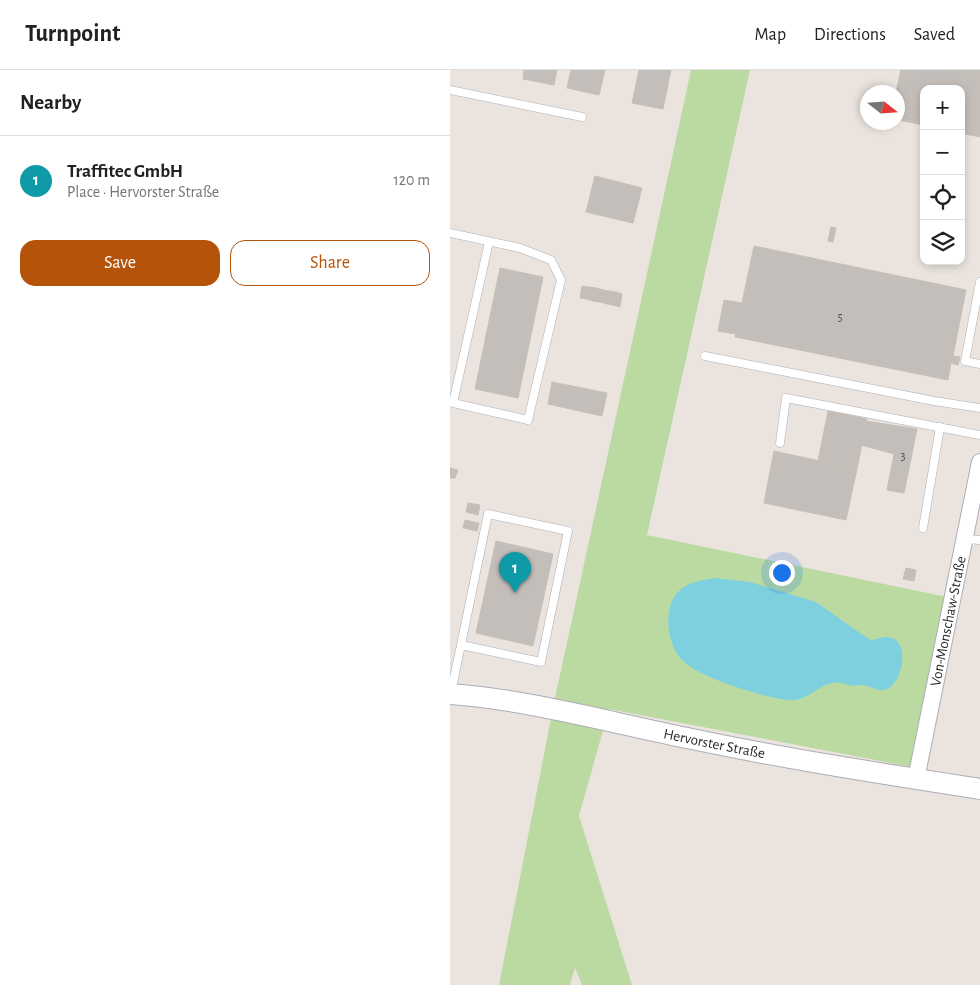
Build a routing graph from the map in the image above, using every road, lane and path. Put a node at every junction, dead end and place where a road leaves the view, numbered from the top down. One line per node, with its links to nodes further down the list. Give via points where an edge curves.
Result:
1 (450, 90): 2 (lane)
2 (582, 117)
3 (450, 233): 4 (lane)
4 (490, 242): 4 (lane, via 520,248 551,260 561,280 528,420 453,403)
5 (980, 282): 7 (lane, via 965,360)
6 (706, 356): 8 (lane)
7 (980, 364)
8 (980, 408)
9 (940, 428): 10 (lane); 11 (lane, via 786,398); 13 (lane)
10 (980, 435)
11 (780, 443)
12 (980, 462): 14 (street, Von-Monschaw-Straße)
13 (922, 528)
14 (972, 539): 17 (street, Von-Monschaw-Straße)
15 (461, 645): 15 (lane, via 541,662 568,531 488,514); 16 (lane)
16 (450, 694): 17 (street, Hervorster Straße, via 477,696 734,748)
17 (916, 779): 18 (street, Hervorster Straße)
18 (980, 789)

